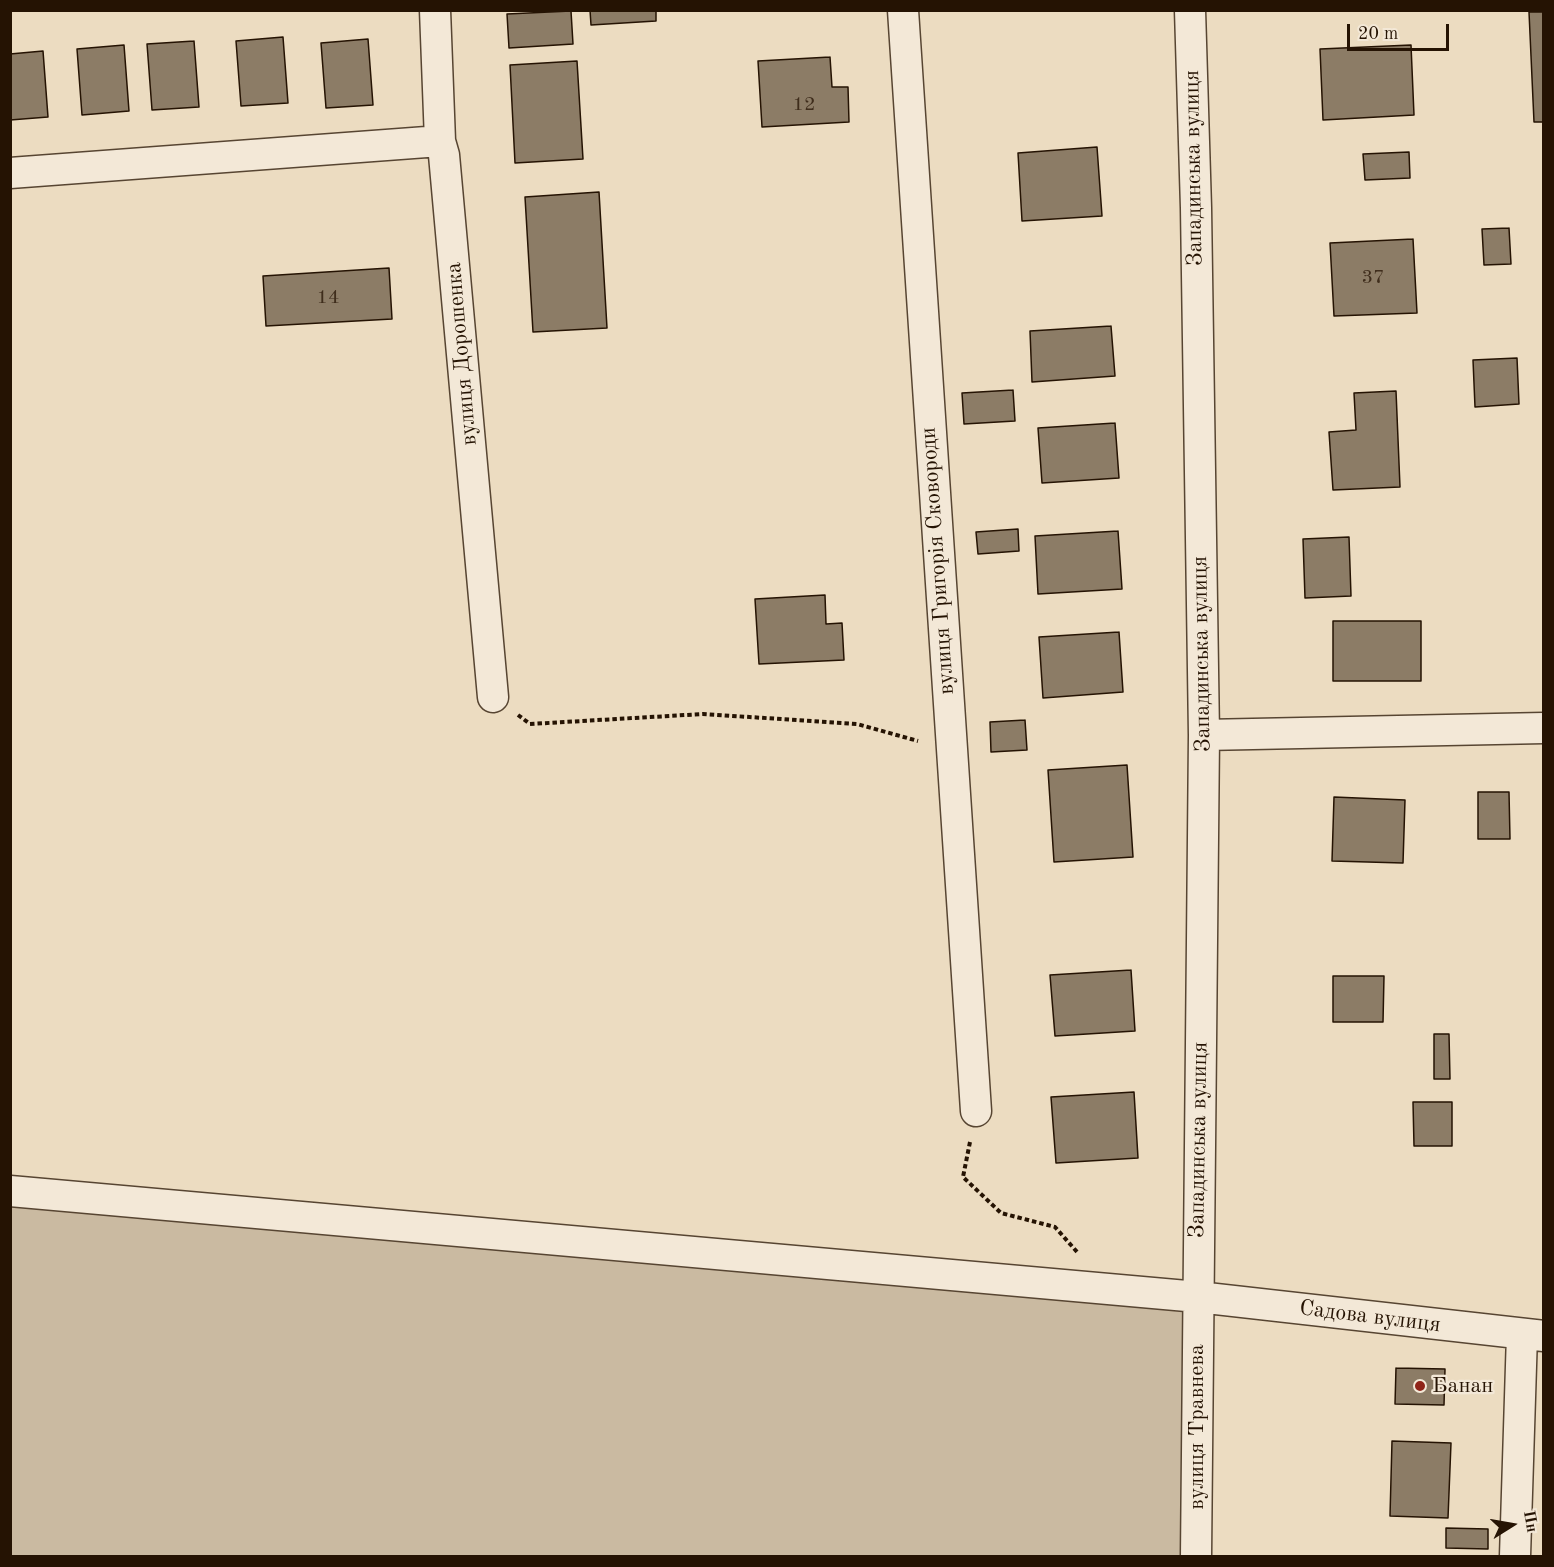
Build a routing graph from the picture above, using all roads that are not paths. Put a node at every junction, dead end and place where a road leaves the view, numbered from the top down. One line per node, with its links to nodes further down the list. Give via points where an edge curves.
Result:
1 (435, 10): 4 (street, вулиця Дорошенка)
2 (903, 10): 9 (street, вулиця Григорія Сковороди)
3 (1190, 10): 8 (street, Западинська вулиця)
4 (440, 141): 5 (street); 6 (street, вулиця Дорошенка)
5 (10, 173)
6 (493, 697)
7 (1544, 728): 8 (street)
8 (1204, 735): 11 (street, Западинська вулиця)
9 (976, 1111)
10 (10, 1191): 11 (street, Садова вулиця)
11 (1197, 1297): 12 (street, Садова вулиця); 13 (street, вулиця Травнева)
12 (1533, 1335): 14 (street)
13 (1196, 1557)
14 (1515, 1557)

